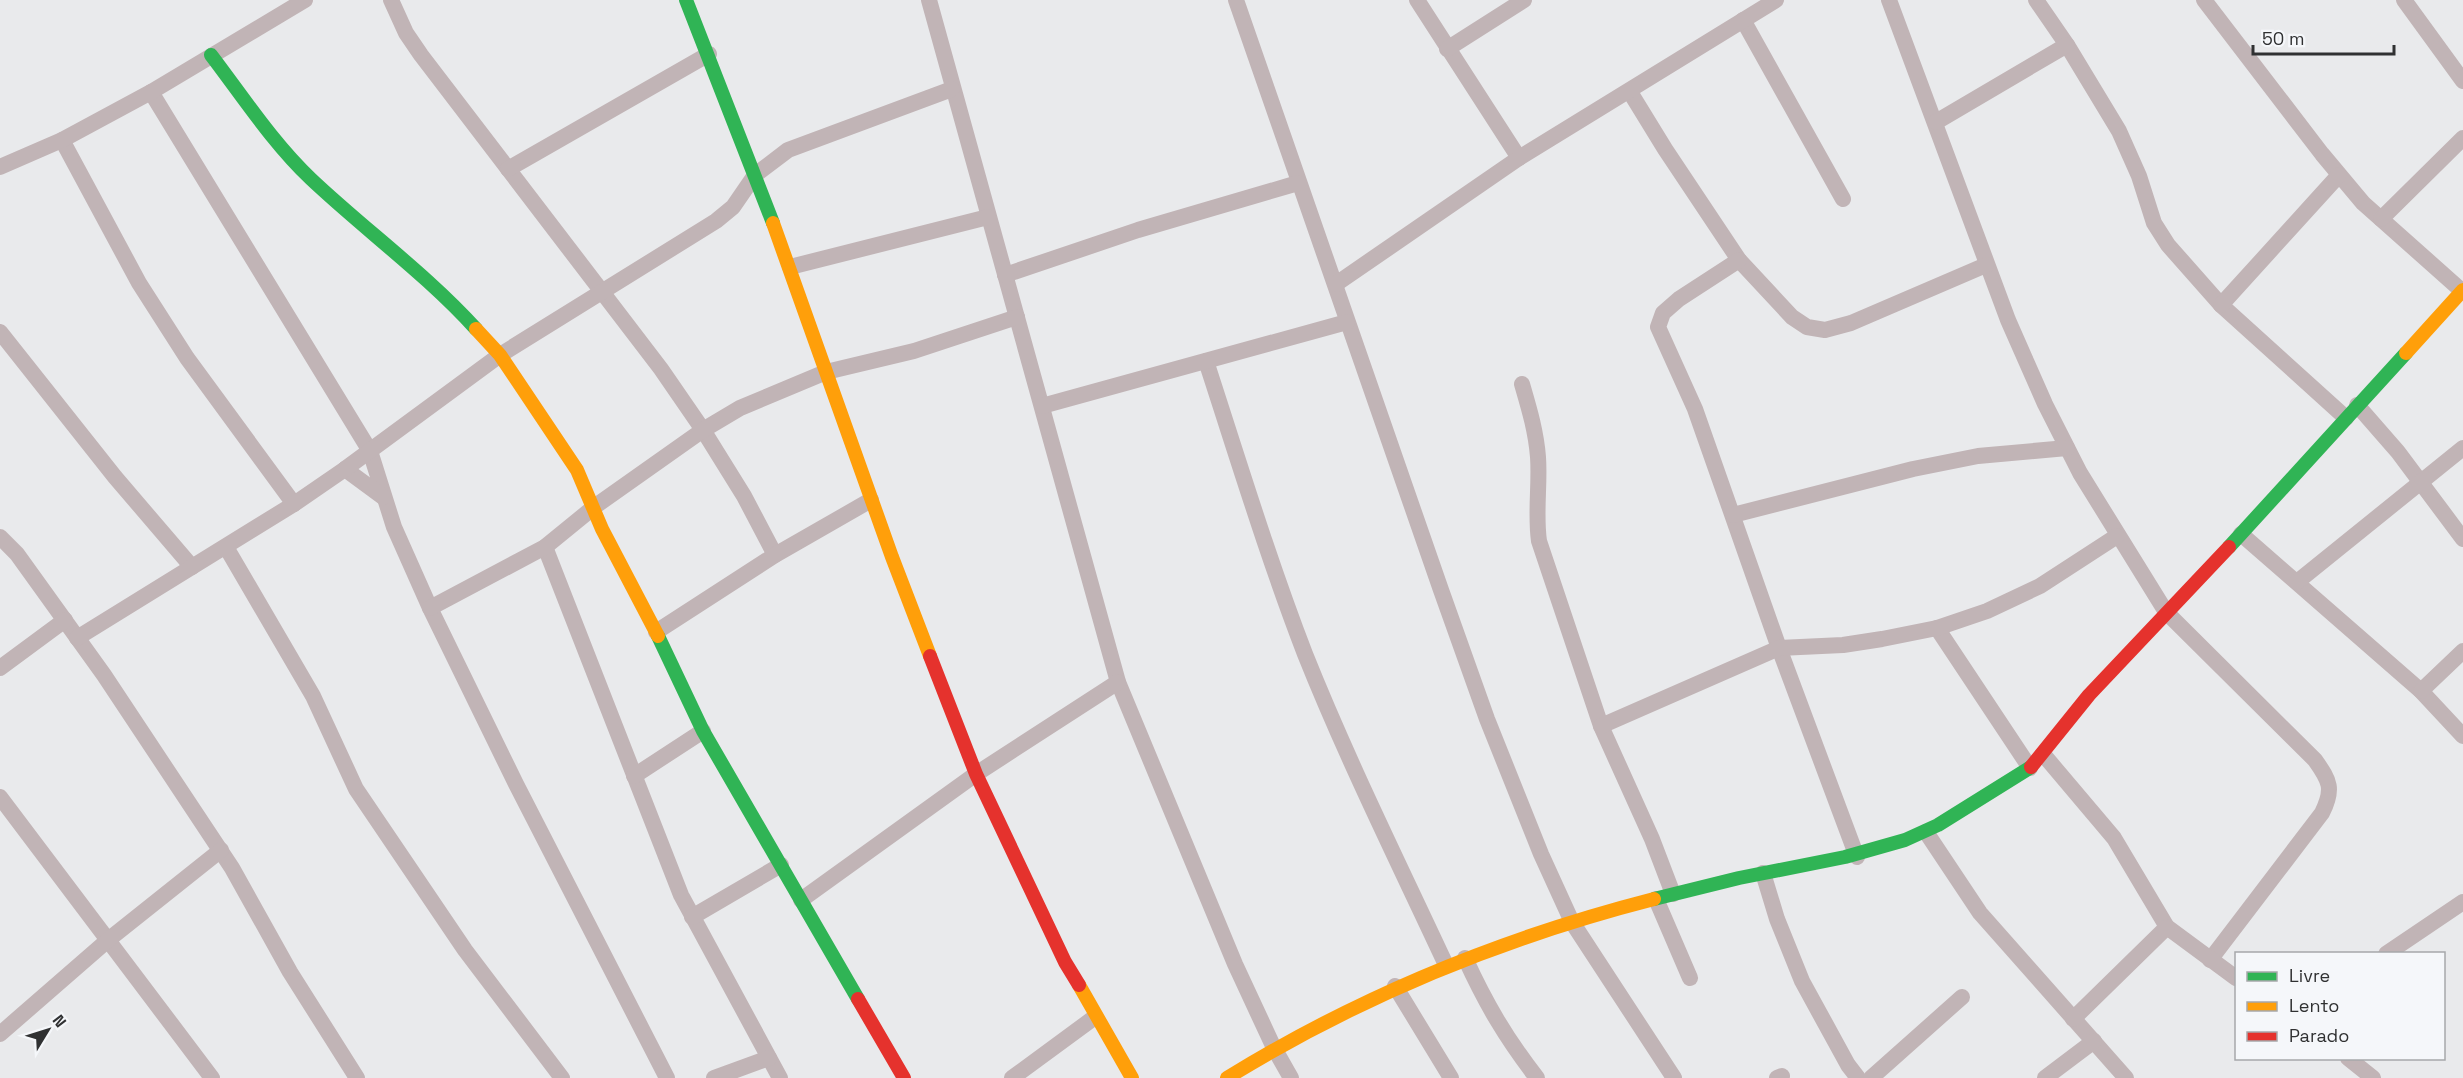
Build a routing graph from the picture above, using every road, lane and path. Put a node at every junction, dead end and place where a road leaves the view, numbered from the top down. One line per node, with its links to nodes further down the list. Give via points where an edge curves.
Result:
1 (305, 0): 17 (street)
2 (391, 0): 27 (street, via 421,55)
3 (686, 0): 16 (street)
4 (929, 0): 19 (street)
5 (1236, 0): 30 (street)
6 (1417, 0): 15 (street)
7 (1524, 0): 15 (street)
8 (1776, 0): 13 (street)
9 (1889, 0): 22 (street)
10 (2036, 0): 14 (street)
11 (2204, 0): 29 (street)
12 (2404, 0): 18 (street)
13 (1743, 20): 21 (street); 31 (street)
14 (2067, 45): 22 (street); 41 (street, via 2119,131 2154,223 2181,262)
15 (1447, 49): 25 (street)
16 (709, 54): 27 (street); 28 (street)
17 (211, 55): 20 (street); 45 (street, via 282,148 310,178 452,302)
18 (2463, 81)
19 (952, 89): 28 (street, via 788,150); 32 (street)
20 (151, 92): 24 (street); 54 (street)
21 (1630, 92): 25 (street); 34 (street)
22 (1936, 122): 35 (street)
23 (2463, 138): 33 (street)
24 (62, 140): 26 (street); 59 (street, via 145,292)
25 (1520, 158): 38 (street)
26 (0, 167)
27 (508, 169): 39 (street)
28 (755, 175): 36 (street); 39 (street, via 725,214)
29 (2339, 175): 33 (street); 41 (street)
30 (1298, 183): 37 (street, via 1138,230); 38 (street)
31 (1843, 199)
32 (988, 217): 36 (street); 37 (street)
33 (2381, 219): 40 (street)
34 (1739, 260): 35 (street, via 1792,317 1807,327 1825,330 1851,323); 61 (street, via 1663,313 1658,327 1695,409)
35 (1986, 265): 52 (street)
36 (790, 267): 47 (street)
37 (1005, 275): 42 (street)
38 (1336, 284): 43 (street)
39 (603, 291): 45 (street); 51 (street)
40 (2462, 291): 50 (street)
41 (2220, 305): 50 (street)
42 (1017, 317): 47 (street, via 914,351); 49 (street)
43 (1347, 321): 46 (street); 100 (street, via 1487,719)
44 (0, 332): 69 (street)
45 (500, 355): 54 (street); 60 (street, via 577,470)
46 (1206, 361): 49 (street); 106 (street, via 1305,653)
47 (826, 372): 51 (street, via 740,408); 58 (street)
48 (1522, 384): 82 (street, via 1534,424 1538,458 1539,541)
49 (1042, 406): 80 (street)
50 (2352, 411): 56 (street, via 2398,452); 62 (street)
51 (703, 430): 60 (street); 68 (street)
52 (2067, 448): 61 (street, via 1978,456 1913,469); 63 (street)
53 (2463, 448): 56 (street)
54 (370, 451): 55 (street); 57 (street)
55 (345, 469): 57 (street); 59 (street)
56 (2420, 481): 65 (street); 70 (street)
57 (383, 497): 71 (street)
58 (871, 500): 68 (street); 87 (street)
59 (294, 504): 66 (street)
60 (594, 507): 67 (street); 75 (street)
61 (1733, 515): 77 (street)
62 (2241, 534): 70 (street); 72 (street)
63 (2117, 536): 72 (street); 74 (street, via 2040,586 1987,611)
64 (0, 537): 73 (street)
65 (2463, 539)
66 (226, 547): 69 (street); 120 (street, via 313,696 356,789 465,950)
67 (545, 547): 71 (street); 88 (street)
68 (776, 555): 75 (street)
69 (192, 567): 76 (street)
70 (2297, 582): 81 (street)
71 (430, 608): 121 (street)
72 (2166, 612): 85 (street, via 2089,695); 105 (street, via 2315,760 2327,778 2330,792 2322,813)
73 (65, 620): 76 (street); 79 (street)
74 (1937, 628): 77 (street, via 1843,645); 86 (street)
75 (656, 632): 83 (street)
76 (77, 638): 91 (street)
77 (1779, 648): 82 (street); 92 (street)
78 (2463, 651): 81 (street)
79 (0, 668)
80 (1118, 682): 87 (street); 115 (street)
81 (2421, 691): 84 (street)
82 (1601, 726): 95 (street)
83 (703, 731): 88 (street); 93 (street)
84 (2463, 736)
85 (2043, 754): 86 (street); 101 (street, via 2114,838)
86 (2030, 768): 90 (street)
87 (976, 774): 97 (street); 111 (street, via 1042,916)
88 (634, 776): 99 (street)
89 (0, 797): 102 (street)
90 (1926, 832): 92 (street); 112 (street, via 1980,914)
91 (221, 850): 102 (street); 119 (street, via 290,972)
92 (1857, 857): 94 (street)
93 (781, 865): 97 (street); 99 (street)
94 (1763, 873): 95 (street); 132 (street, via 1802,981)
95 (1673, 894): 96 (street)
96 (1656, 899): 100 (street); 108 (street)
97 (801, 900): 124 (street)
98 (2463, 902): 103 (street)
99 (692, 917): 116 (street)
100 (1572, 922): 104 (street); 131 (street)
101 (2167, 927): 105 (street); 112 (street)
102 (108, 940): 113 (street); 118 (street)
103 (2389, 952)
104 (1465, 958): 106 (street); 130 (street, via 1509,1043)
105 (2210, 960): 107 (street)
106 (1446, 965): 109 (street)
107 (2235, 977)
108 (1690, 978)
109 (1395, 986): 115 (street); 129 (street)
110 (1962, 997): 133 (street)
111 (1095, 1017): 125 (street); 126 (street)
112 (2073, 1019): 114 (street)
113 (0, 1034)
114 (2094, 1041): 134 (street); 135 (street)
115 (1274, 1048): 127 (street); 128 (street)
116 (770, 1058): 122 (street); 123 (street)
117 (2349, 1060): 136 (street)
118 (212, 1078)
119 (357, 1078)
120 (562, 1078)
121 (667, 1078)
122 (714, 1078)
123 (780, 1078)
124 (904, 1078)
125 (1012, 1078)
126 (1132, 1078)
127 (1227, 1078)
128 (1291, 1078)
129 (1451, 1078)
130 (1537, 1078)
131 (1674, 1078)
132 (1858, 1078)
133 (1871, 1078)
134 (2045, 1078)
135 (2126, 1078)
136 (2373, 1078)

